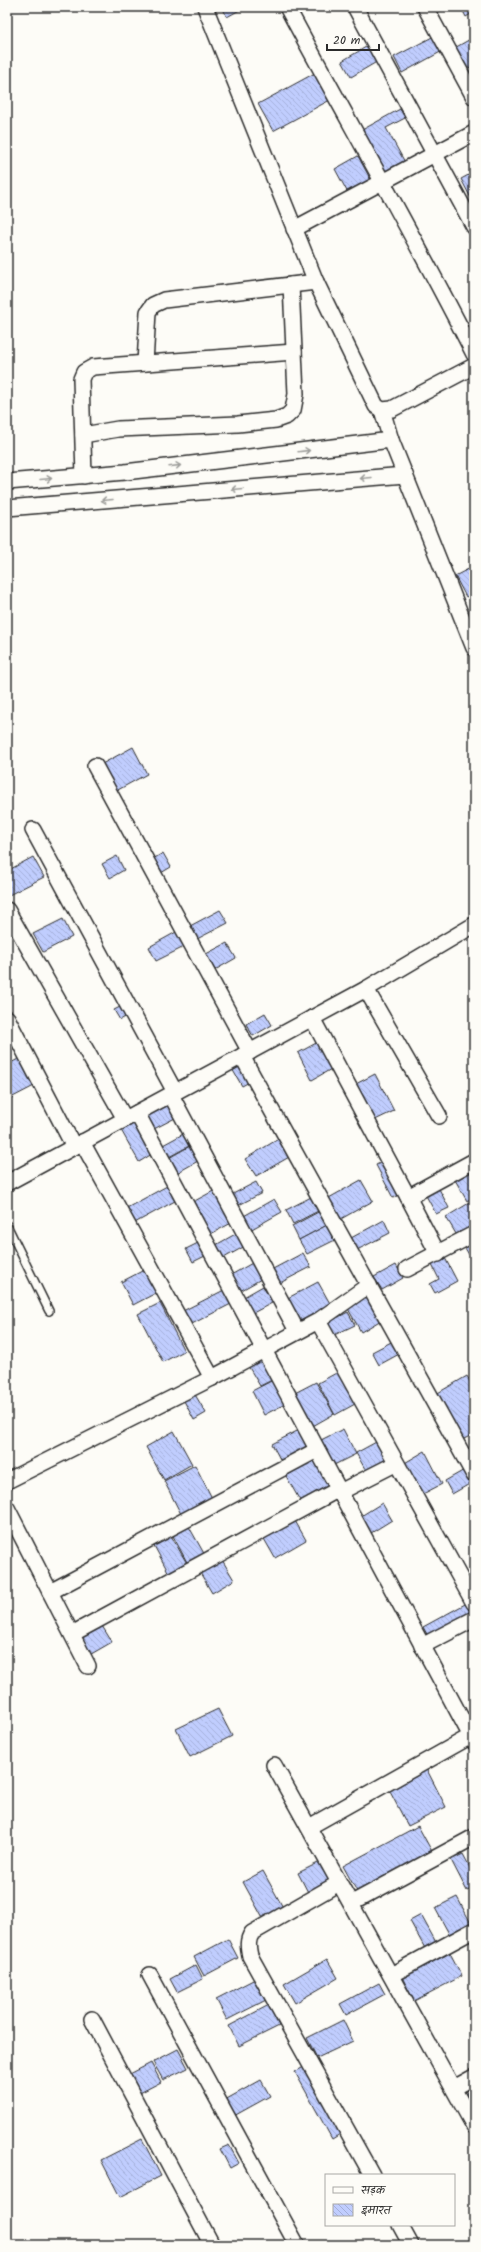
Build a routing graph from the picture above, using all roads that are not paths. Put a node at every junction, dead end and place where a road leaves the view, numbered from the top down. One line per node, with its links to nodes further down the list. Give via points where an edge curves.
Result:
1 (205, 7): 10 (street)
2 (287, 7): 8 (street)
3 (355, 7): 7 (street)
4 (426, 7): 5 (street)
5 (474, 97)
6 (474, 133): 7 (street)
7 (435, 154): 8 (street); 9 (street)
8 (381, 182): 10 (street); 14 (street, via 426,259)
9 (474, 227)
10 (294, 229): 11 (street)
11 (316, 282): 12 (street); 17 (street, via 376,406)
12 (291, 285): 13 (street); 15 (street, via 164,300 153,305 148,312)
13 (294, 352): 15 (street); 18 (street, via 296,394 293,410 287,416 238,424 118,428)
14 (474, 354)
15 (146, 363): 18 (street, via 93,367 84,372 81,380)
16 (474, 366): 17 (street, via 401,405)
17 (382, 410): 19 (street)
18 (83, 435): 21 (street)
19 (391, 440): 20 (street); 21 (street, one-way to 19)
20 (405, 475): 23 (street, one-way to 23); 24 (street)
21 (84, 476): 22 (street, one-way to 21)
22 (7, 482)
23 (7, 508)
24 (474, 648)
25 (95, 766): 32 (street)
26 (33, 830): 33 (street)
27 (7, 910): 34 (street)
28 (474, 925): 29 (street)
29 (366, 989): 31 (street); 35 (street)
30 (7, 1018): 36 (street)
31 (312, 1018): 32 (street); 39 (street)
32 (246, 1054): 33 (street); 44 (street, via 347,1249)
33 (173, 1093): 34 (street); 47 (street)
34 (131, 1116): 36 (street); 48 (street)
35 (439, 1116)
36 (78, 1144): 38 (street); 49 (street)
37 (474, 1161): 39 (street)
38 (7, 1183)
39 (408, 1197): 42 (street)
40 (7, 1225): 45 (lane)
41 (474, 1234): 42 (street)
42 (438, 1254): 43 (street)
43 (407, 1269)
44 (369, 1285): 46 (street); 52 (street)
45 (49, 1311)
46 (318, 1321): 47 (street); 51 (street)
47 (297, 1331): 48 (street)
48 (263, 1349): 49 (street); 50 (street)
49 (212, 1378): 53 (street)
50 (317, 1450): 54 (street); 56 (street)
51 (395, 1464): 54 (street); 57 (street)
52 (474, 1475)
53 (7, 1481)
54 (340, 1491): 59 (street); 60 (street)
55 (7, 1508): 56 (street)
56 (50, 1592): 59 (street)
57 (474, 1603)
58 (474, 1619): 60 (street)
59 (72, 1634): 61 (street)
60 (422, 1646): 62 (street)
61 (88, 1666)
62 (472, 1739): 64 (street)
63 (274, 1764): 64 (street)
64 (309, 1827): 66 (street)
65 (474, 1837): 67 (street)
66 (339, 1883): 67 (street); 75 (street, via 252,1933 248,1938 248,1947 250,1956)
67 (352, 1903): 70 (street)
68 (474, 1930): 70 (street)
69 (150, 1975): 78 (street)
70 (391, 1975): 73 (street)
71 (92, 2019): 77 (street)
72 (474, 2077): 73 (street)
73 (454, 2088): 74 (street)
74 (474, 2126)
75 (371, 2174)
76 (401, 2226): 79 (street)
77 (212, 2245)
78 (297, 2245)
79 (411, 2245)

